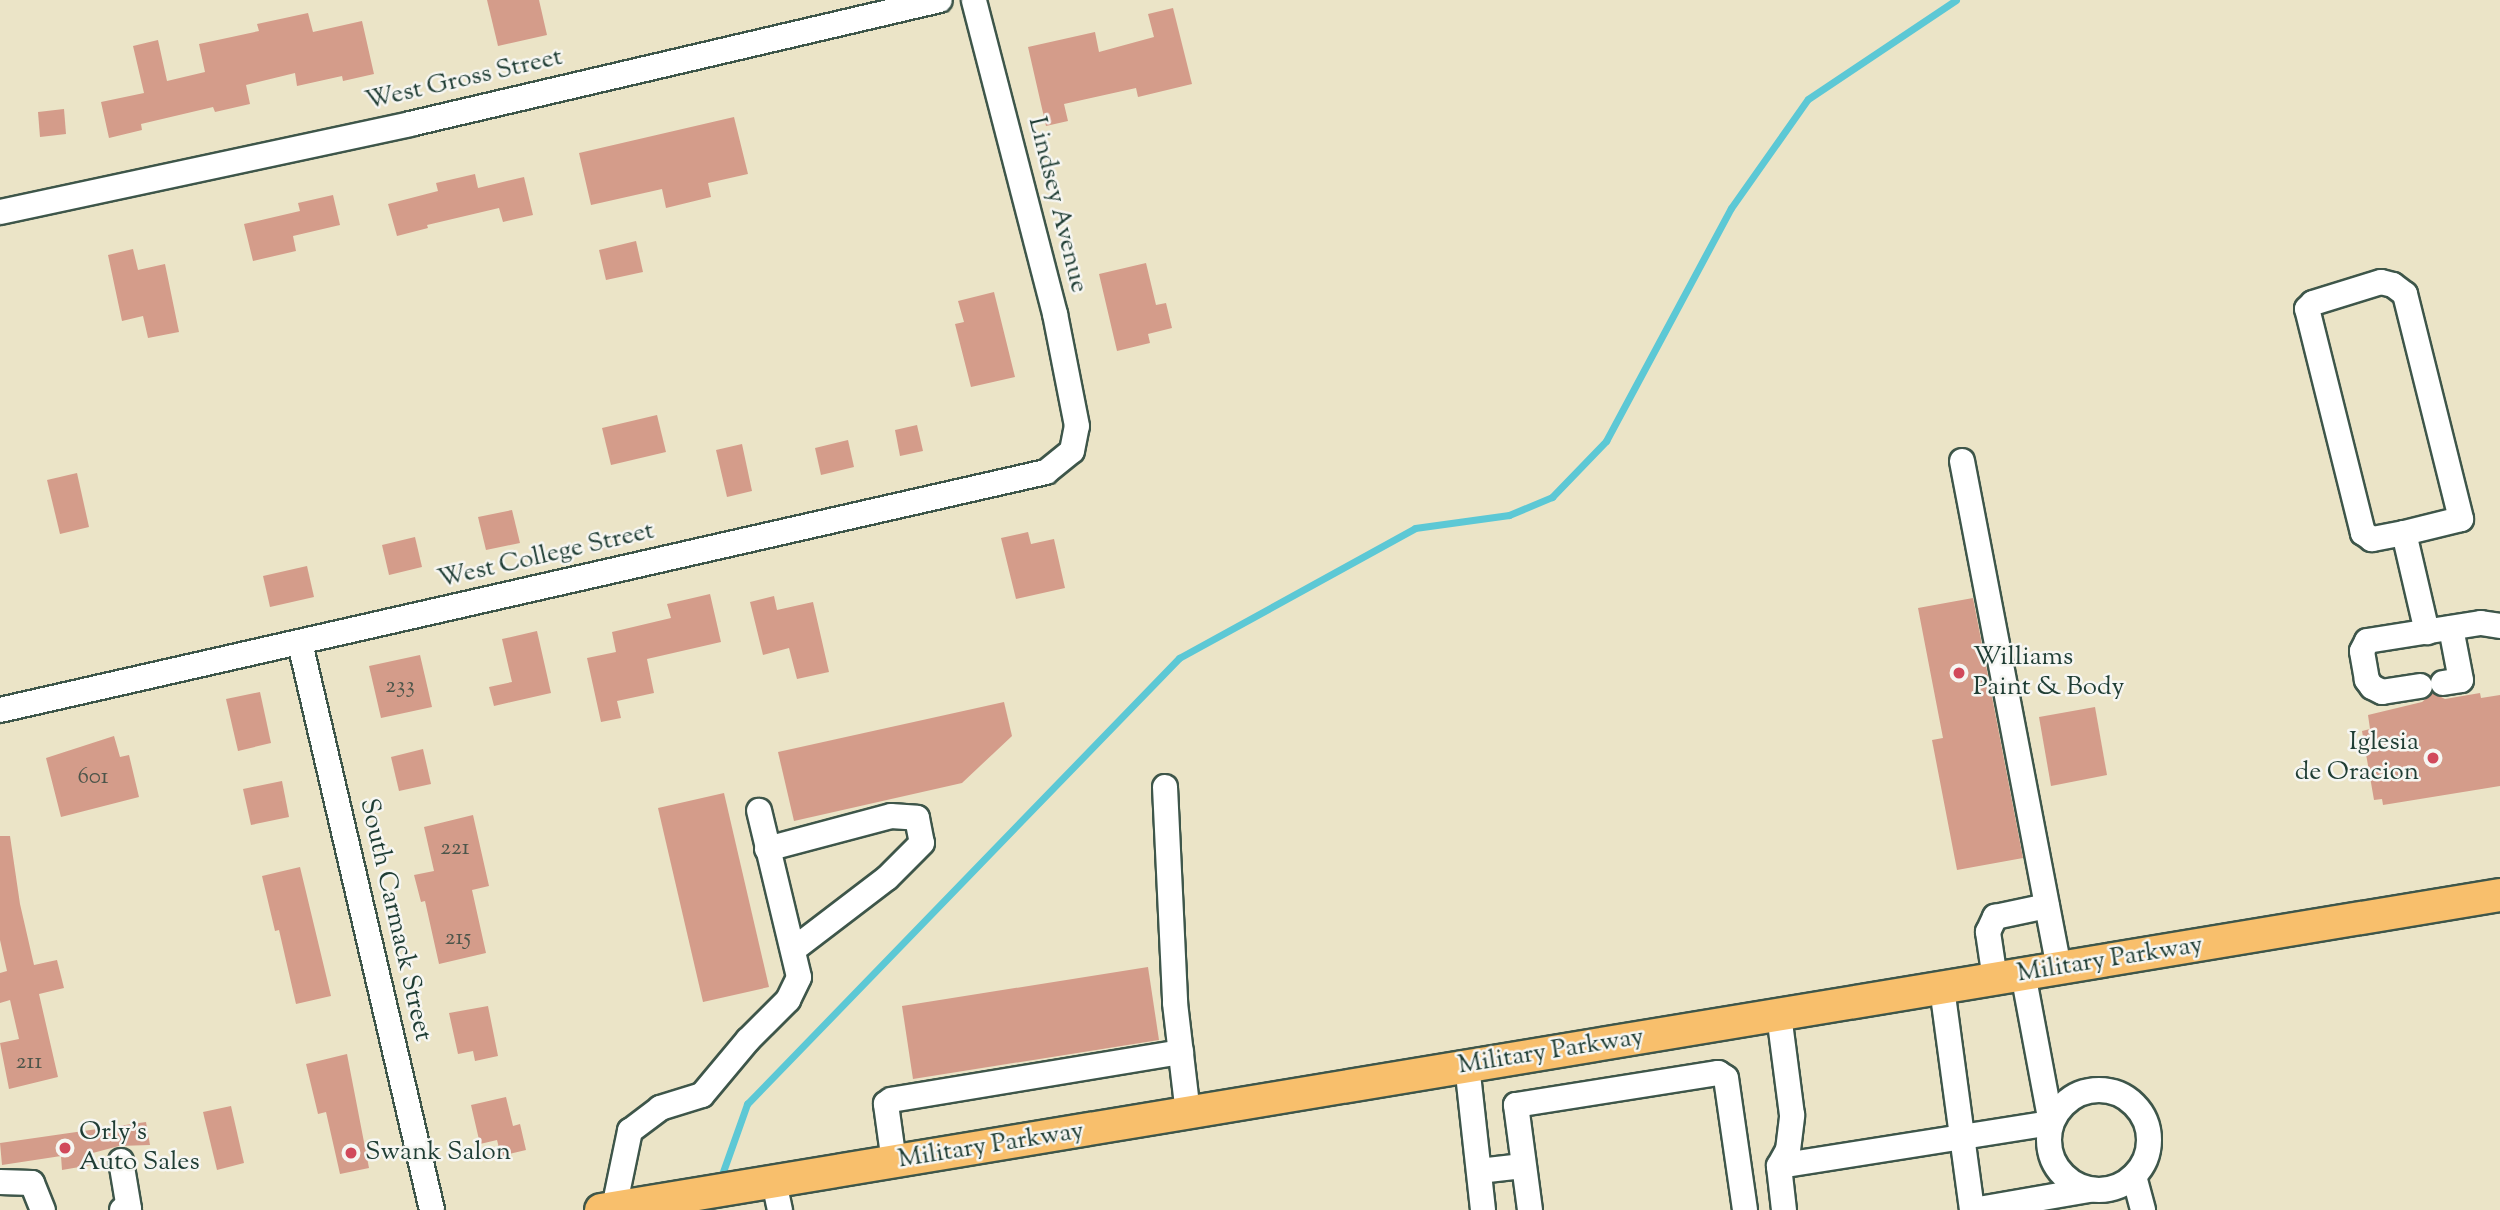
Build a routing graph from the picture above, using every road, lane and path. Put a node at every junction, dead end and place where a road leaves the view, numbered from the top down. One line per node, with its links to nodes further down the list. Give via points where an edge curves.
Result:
1 (940, 0): 3 (street, West Gross Street, via 410,124)
2 (974, 0): 4 (street, Lindsey Avenue, via 1055,314)
3 (0, 212)
4 (1077, 425): 9 (street, West College Street, via 1072,451 1046,472)
5 (1962, 461): 15 (street)
6 (2404, 533): 6 (street, via 2461,519 2405,294 2381,282 2313,303 2307,309 2363,533 2372,539); 8 (street)
7 (2500, 626): 8 (street)
8 (2439, 630): 8 (street, via 2460,680 2382,692 2372,687 2362,651 2367,641)
9 (300, 643): 10 (street, West College Street); 38 (street, South Carmack Street)
10 (0, 710)
11 (1165, 787): 21 (street)
12 (759, 811): 13 (street)
13 (767, 849): 16 (street); 16 (street, via 891,816 917,818 922,844 887,878)
14 (2500, 895): 17 (main road, Military Parkway)
15 (2047, 906): 17 (street); 18 (street, via 1995,917 1988,932)
16 (794, 949): 35 (street, via 799,977 788,1000 702,1095 660,1108 630,1131)
17 (2059, 968): 18 (main road, Military Parkway)
18 (2009, 976): 19 (main road, Military Parkway); 24 (street)
19 (1942, 988): 20 (main road, Military Parkway); 25 (street)
20 (1779, 1015): 22 (main road, Military Parkway); 29 (street, via 1792,1115 1788,1150)
21 (1181, 1052): 23 (street); 27 (street, via 891,1100 886,1104)
22 (1467, 1065): 23 (main road, Military Parkway); 30 (street)
23 (1188, 1113): 27 (main road, Military Parkway)
24 (2051, 1123): 25 (street); 31 (street, via 2073,1097 2090,1090 2123,1096 2145,1119 2149,1133 2148,1149); 33 (street, via 2048,1140 2059,1172)
25 (1962, 1137): 29 (street); 43 (street)
26 (121, 1161): 37 (street)
27 (894, 1162): 34 (main road, Military Parkway)
28 (1523, 1166): 30 (street); 40 (street); 41 (street, via 1514,1108 1520,1103 1718,1073 1726,1078)
29 (1779, 1166): 42 (street)
30 (1479, 1171): 39 (street)
31 (2134, 1176): 33 (street, via 2106,1190); 44 (street)
32 (0, 1182): 36 (street, via 32,1183)
33 (2089, 1190): 43 (street)
34 (767, 1193): 35 (main road, Military Parkway, via 678,1198)
35 (608, 1209)
36 (43, 1210)
37 (127, 1210)
38 (432, 1210)
39 (1483, 1210)
40 (1530, 1210)
41 (1745, 1210)
42 (1784, 1210)
43 (1973, 1210)
44 (2143, 1210)

